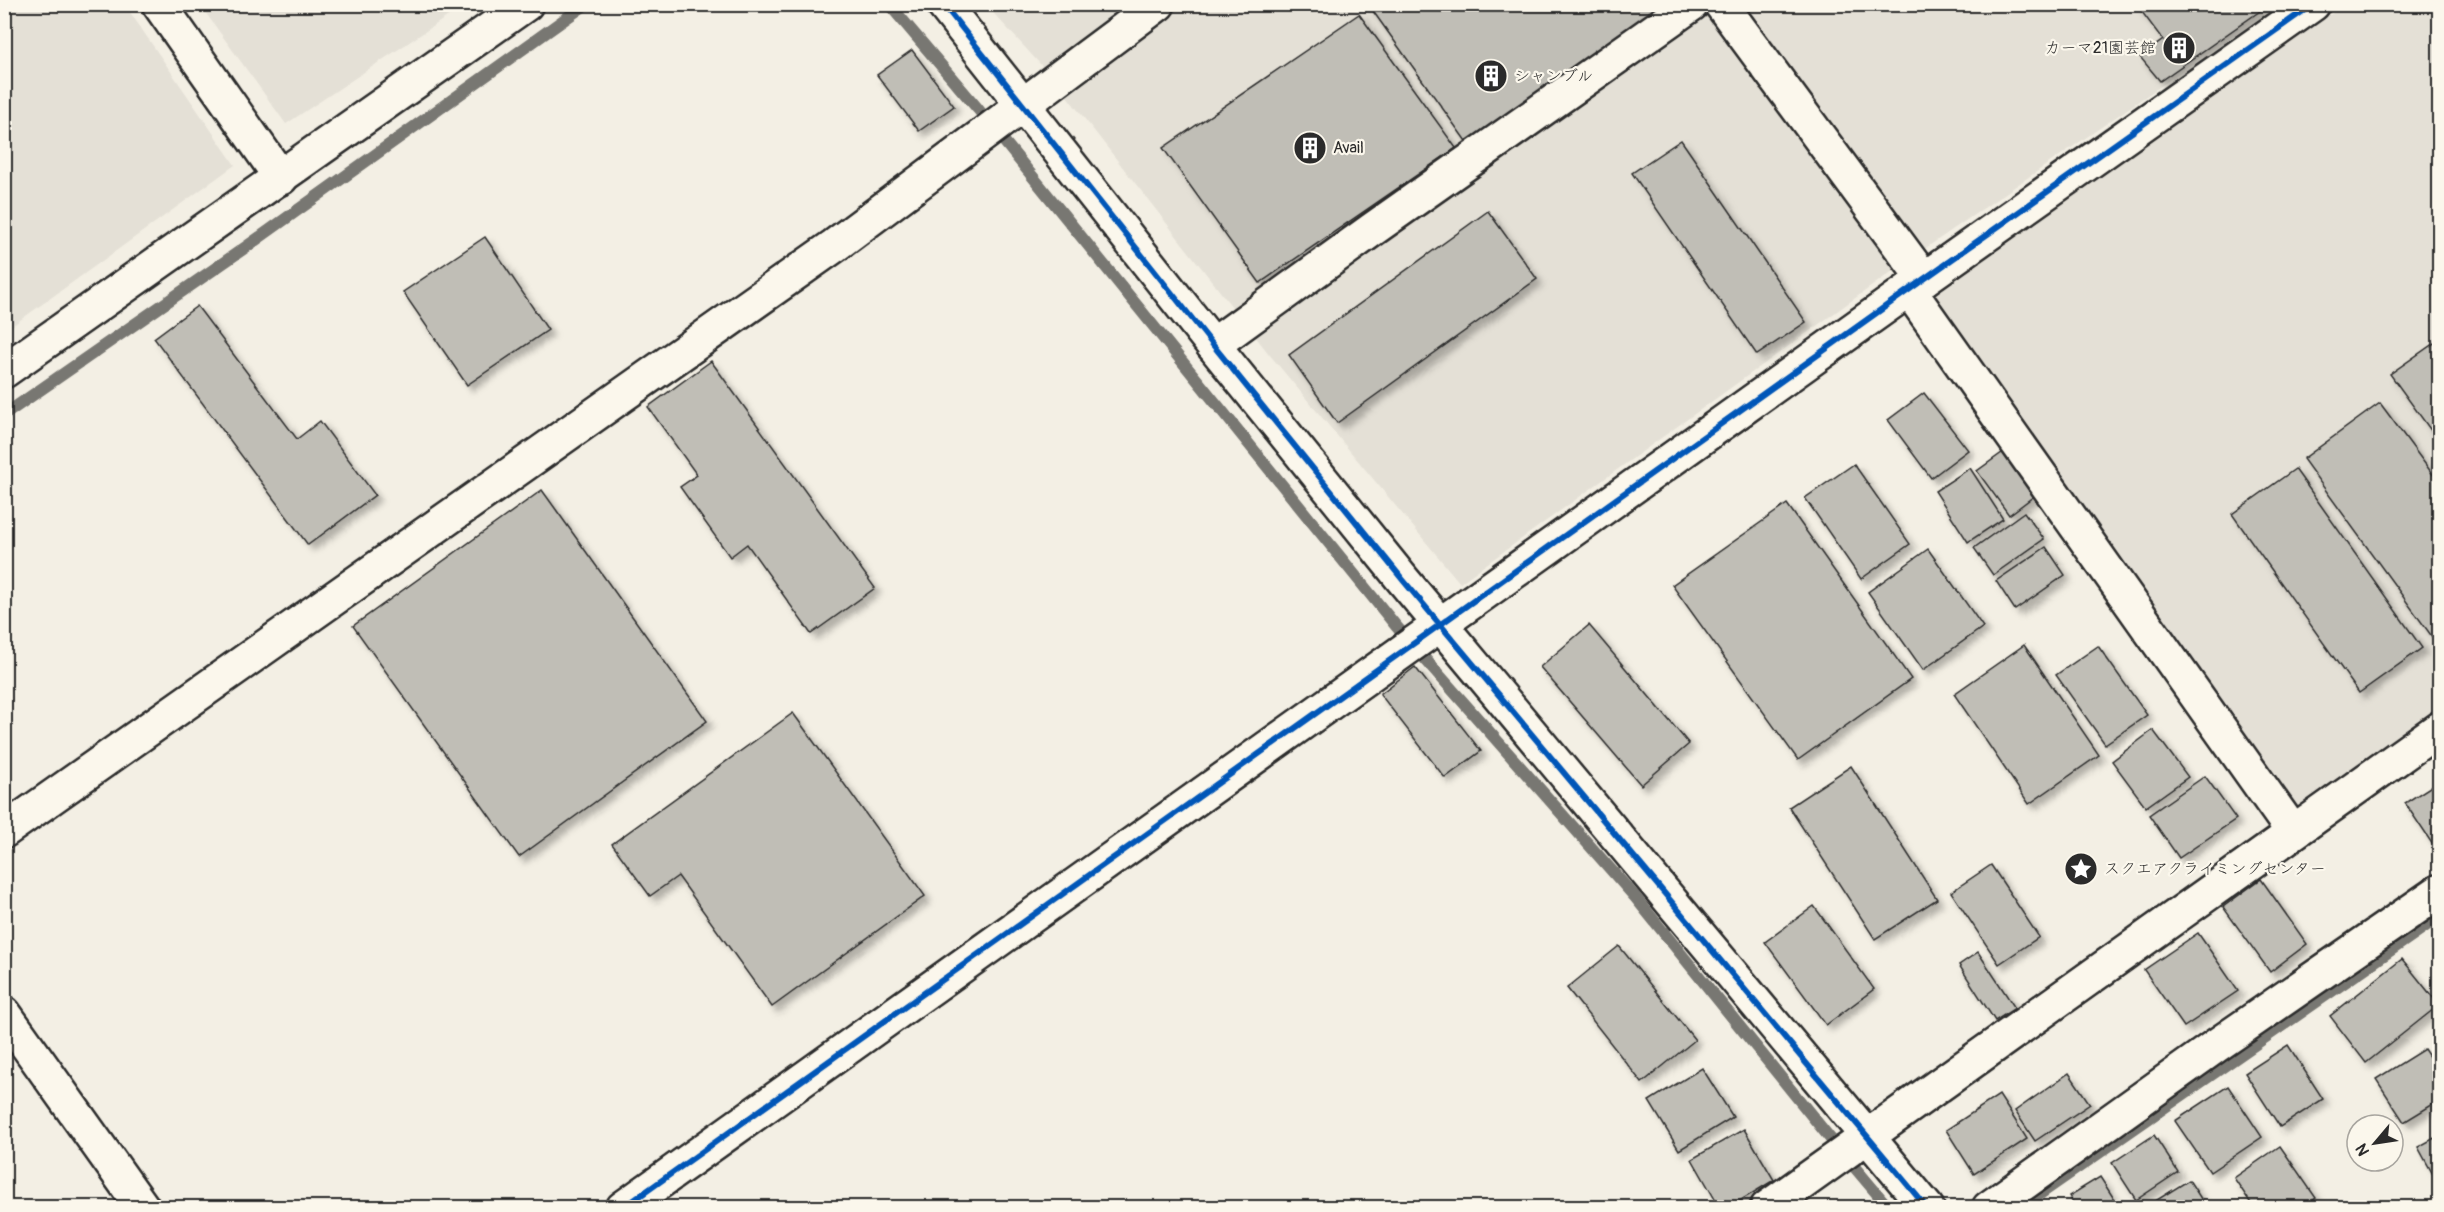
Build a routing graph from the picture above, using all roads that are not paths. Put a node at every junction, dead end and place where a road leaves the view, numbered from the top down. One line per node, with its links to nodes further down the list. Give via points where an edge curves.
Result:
1 (159, 4): 9 (street)
2 (526, 4): 9 (street)
3 (943, 4): 8 (street)
4 (1158, 4): 8 (street)
5 (1692, 4): 11 (street)
6 (1721, 4): 10 (street)
7 (2313, 4): 10 (street)
8 (1024, 103): 11 (street); 15 (street, via 834,246)
9 (281, 178): 12 (street)
10 (1916, 285): 13 (street); 16 (street)
11 (1213, 345): 13 (street)
12 (4, 371)
13 (1441, 624): 19 (street); 21 (street)
14 (2439, 728): 16 (street)
15 (4, 831)
16 (2293, 832): 19 (street)
17 (2439, 891): 24 (street)
18 (4, 1013): 20 (street)
19 (1868, 1135): 22 (street); 23 (street)
20 (143, 1208)
21 (623, 1208)
22 (1767, 1208)
23 (1927, 1208)
24 (1989, 1208)

